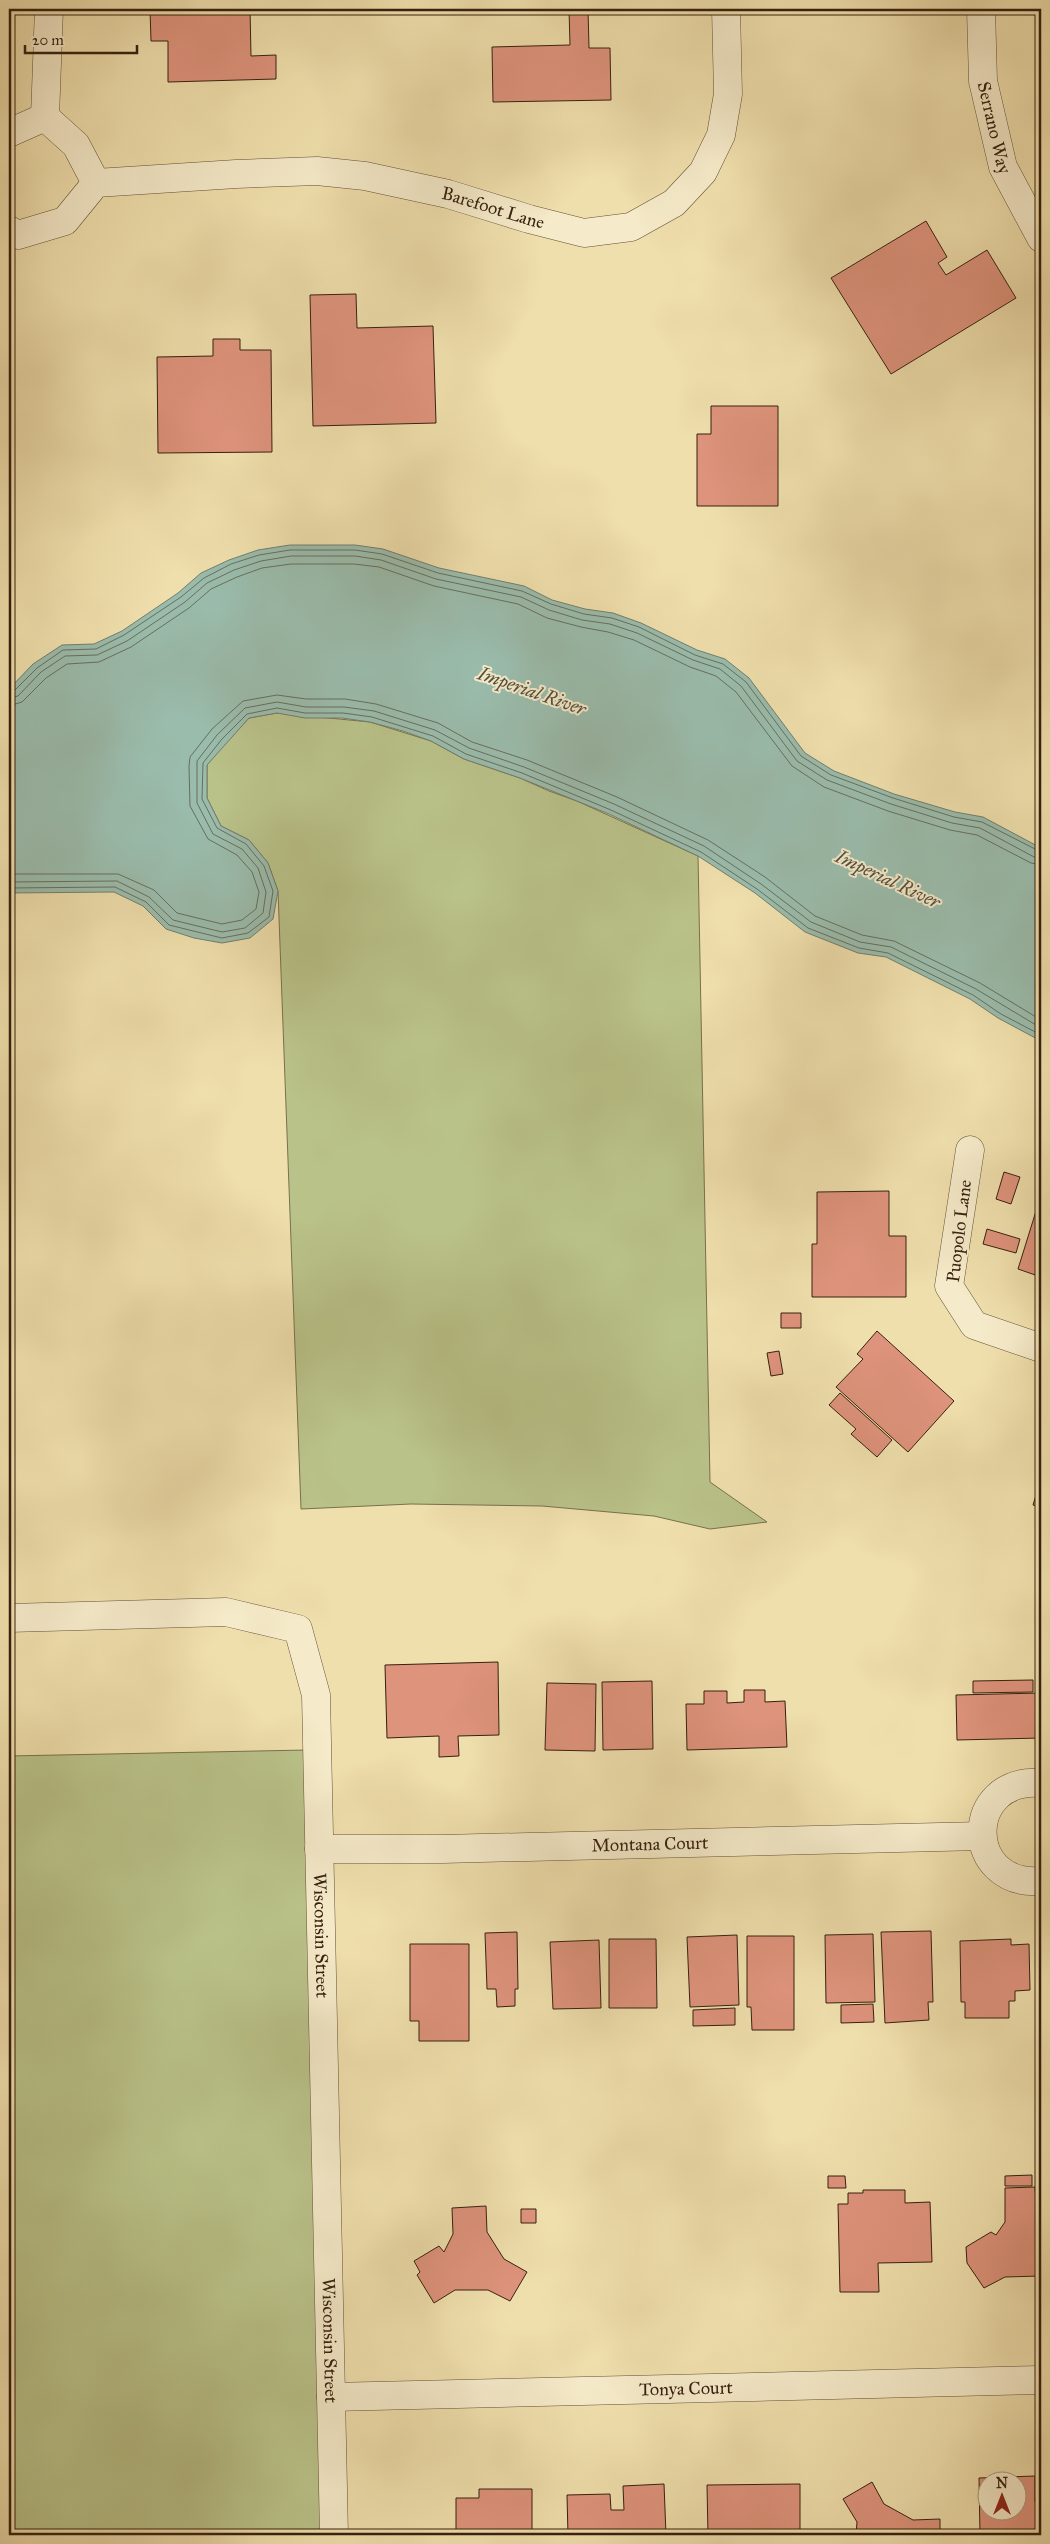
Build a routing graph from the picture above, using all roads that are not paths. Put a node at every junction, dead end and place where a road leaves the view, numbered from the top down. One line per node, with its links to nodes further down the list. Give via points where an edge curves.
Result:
1 (49, 9): 4 (street)
2 (726, 9): 6 (street, Barefoot Lane, via 728,94 722,135 703,172 674,202 631,227 584,233 448,194 365,176 317,171)
3 (981, 9): 8 (street, Serrano Way, via 983,81 1003,167)
4 (45, 117): 5 (street); 6 (street, via 76,145)
5 (9, 133)
6 (96, 183): 7 (street, via 65,221 18,235)
7 (9, 230)
8 (1041, 238)
9 (970, 1150): 10 (street, Puopolo Lane, via 948,1286 974,1324)
10 (1041, 1348)
11 (9, 1618): 14 (street, Wisconsin Street, via 226,1612 298,1629 316,1695)
12 (1041, 1783): 13 (street, via 1013,1786 1000,1794 989,1806 983,1820)
13 (982, 1836): 14 (street, Montana Court, via 442,1849); 15 (street, via 987,1854 997,1868 1011,1878)
14 (319, 1848): 17 (street, Wisconsin Street)
15 (1041, 1881)
16 (1041, 2380): 17 (street, Tonya Court)
17 (331, 2397): 18 (street, Wisconsin Street)
18 (334, 2535)

